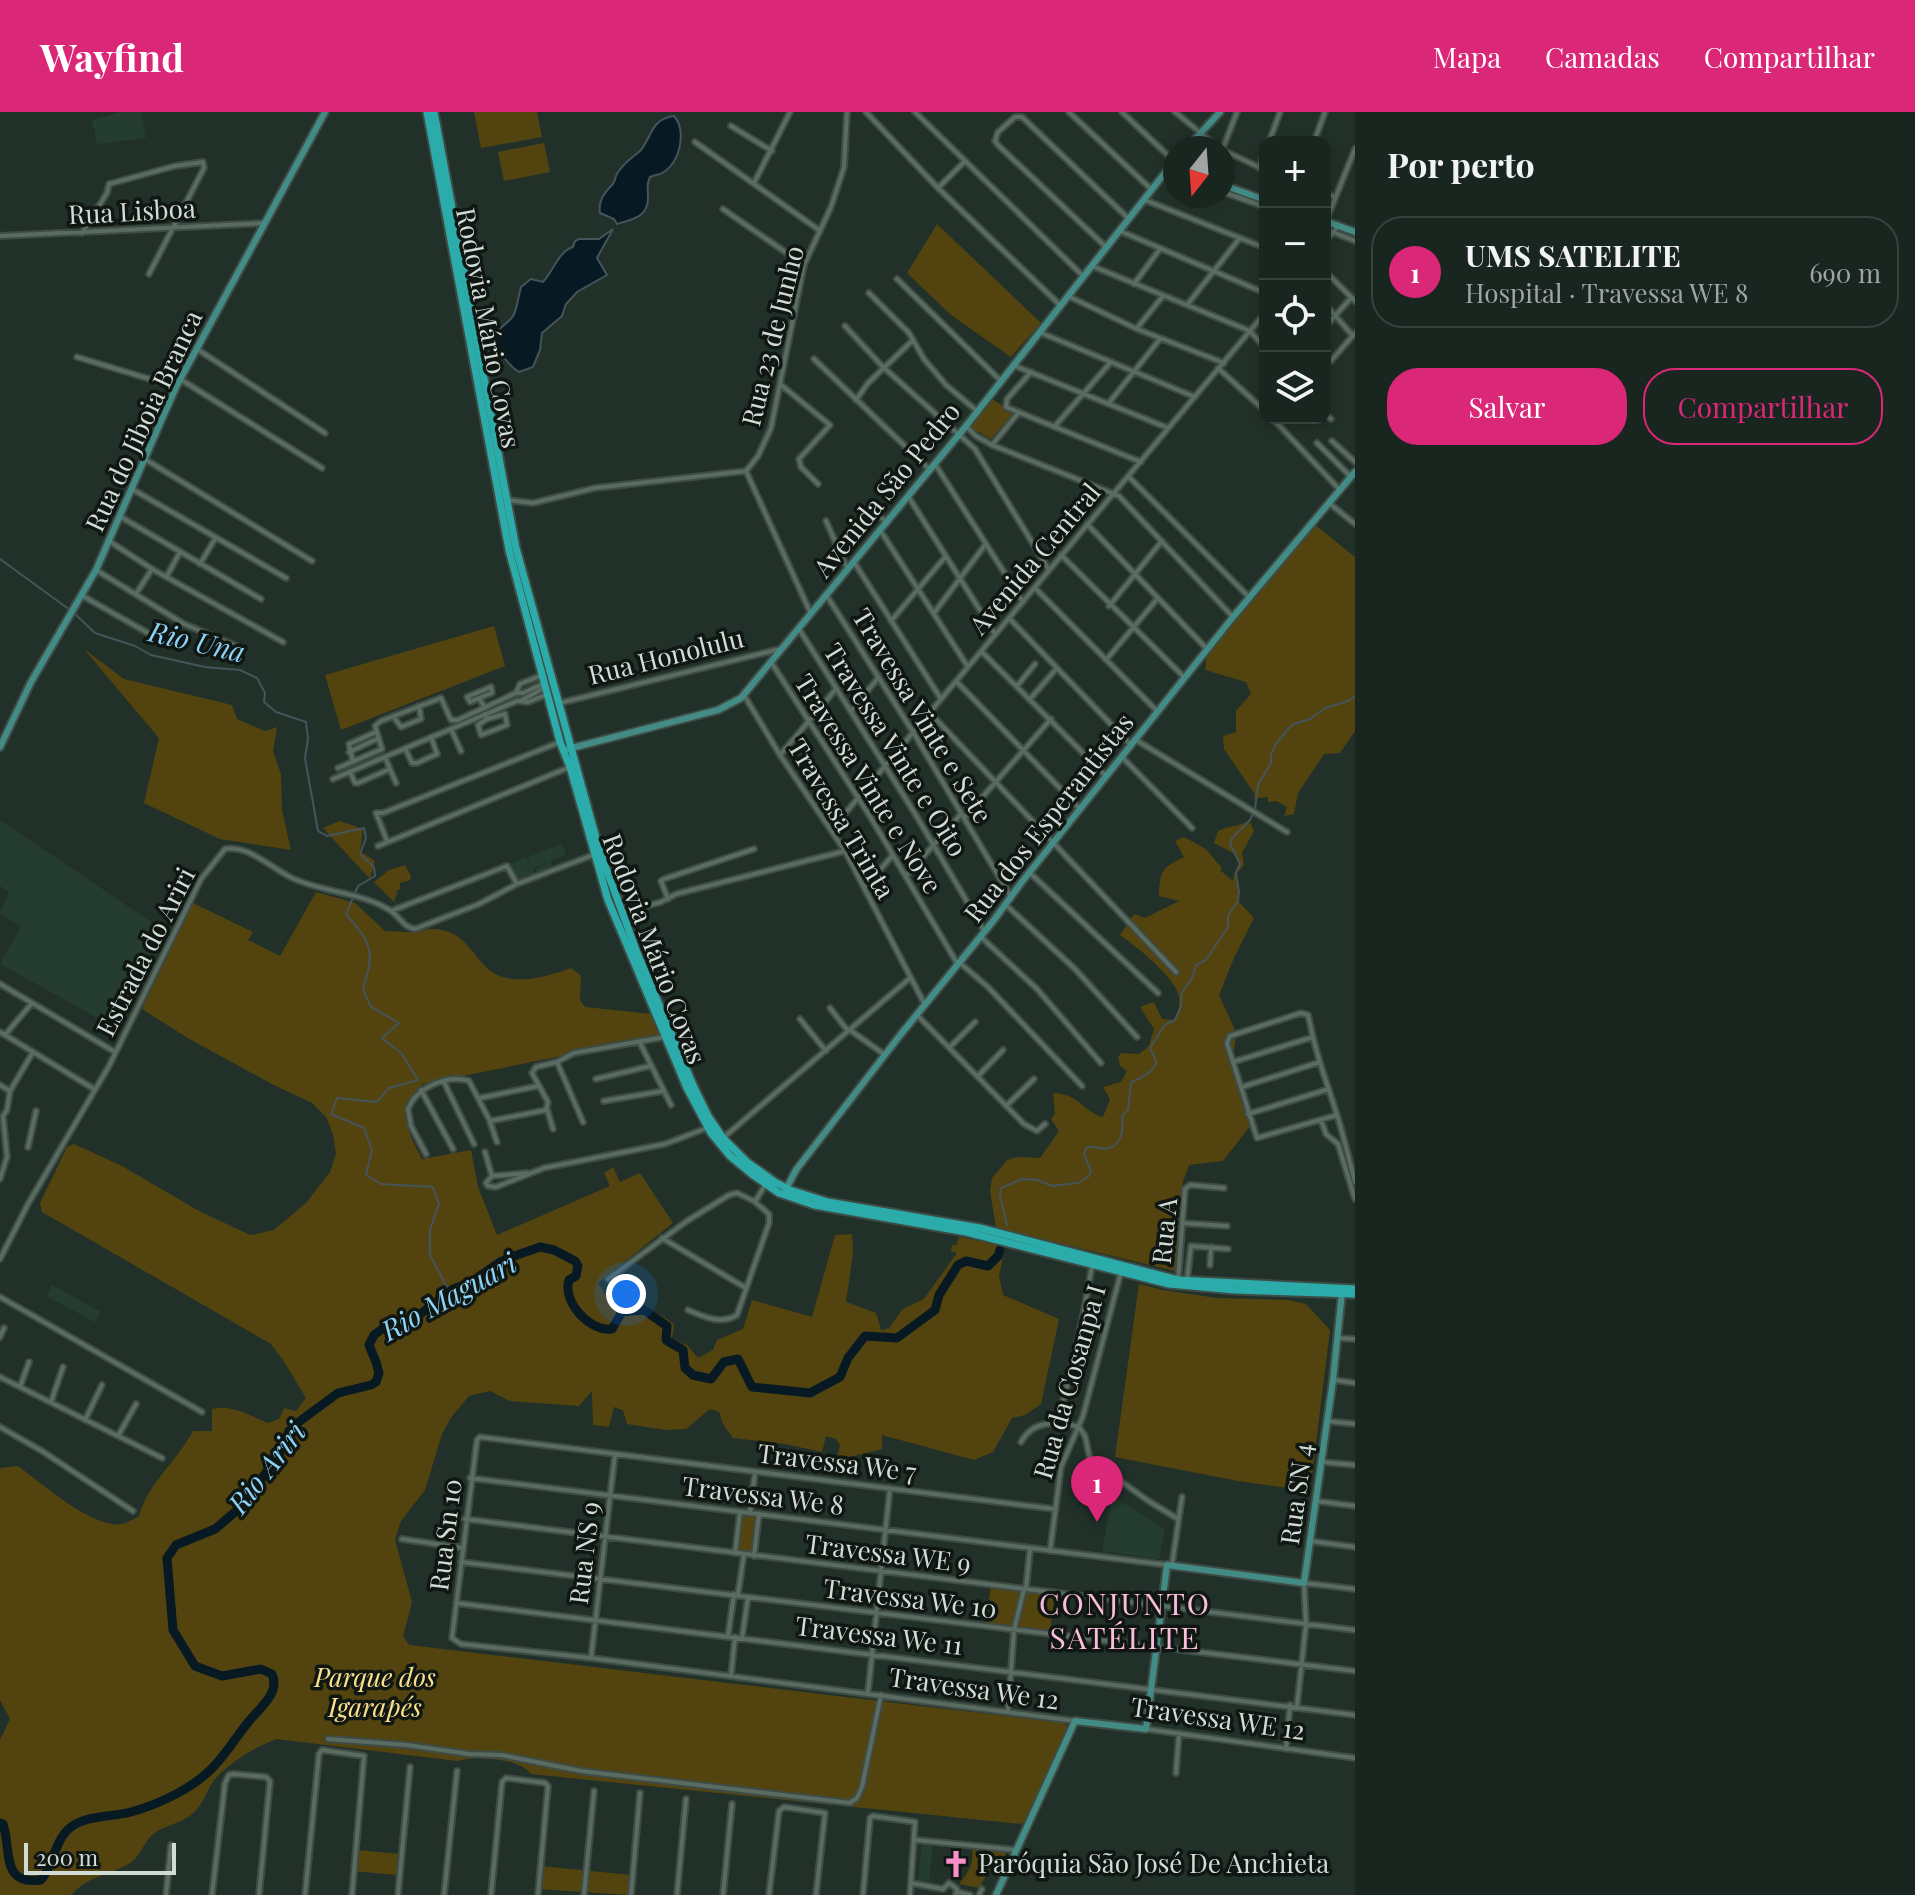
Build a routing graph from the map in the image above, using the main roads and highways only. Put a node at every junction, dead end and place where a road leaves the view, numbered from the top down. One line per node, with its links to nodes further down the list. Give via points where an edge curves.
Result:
1 (325, 112): 14 (main road, Rua do Jiboia Branca, via 180,379 96,570)
2 (427, 112): 12 (main road, Rodovia Mário Covas)
3 (434, 112): 12 (main road, Rodovia Mário Covas)
4 (1220, 112): 5 (main road)
5 (1198, 136)
6 (1163, 175): 16 (main road, Avenida São Pedro, via 966,426 744,695 718,710)
7 (1235, 189): 8 (main road)
8 (1259, 198)
9 (1331, 225): 10 (main road)
10 (1355, 232)
11 (1353, 474): 18 (main road, Rua dos Esperantistas, via 1029,872 796,1170)
12 (502, 491): 13 (main road, Rodovia Mário Covas)
13 (503, 500): 16 (main road, Rodovia Mário Covas); 16 (main road, Rodovia Mário Covas, via 509,550)
14 (2, 738): 15 (main road, Rua do Jiboia Branca)
15 (0, 747)
16 (565, 747): 17 (main road, Rodovia Mário Covas); 17 (main road, Rodovia Mário Covas, via 593,855 619,929)
17 (658, 1012): 18 (main road, Rodovia Mário Covas, via 723,1138); 18 (main road, Rodovia Mário Covas, via 707,1128 730,1156 766,1184)
18 (785, 1191): 19 (main road, Rodovia Mário Covas, via 980,1228 1183,1280); 19 (main road, Rodovia Mário Covas, via 830,1209 966,1232 1177,1286)
19 (1342, 1291): 20 (main road, Rodovia Mário Covas); 21 (main road, Rua SN 4, via 1304,1583 1170,1565)
20 (1355, 1292)
21 (1146, 1729): 22 (main road, Travessa WE 12, via 1075,1721)
22 (996, 1895)

